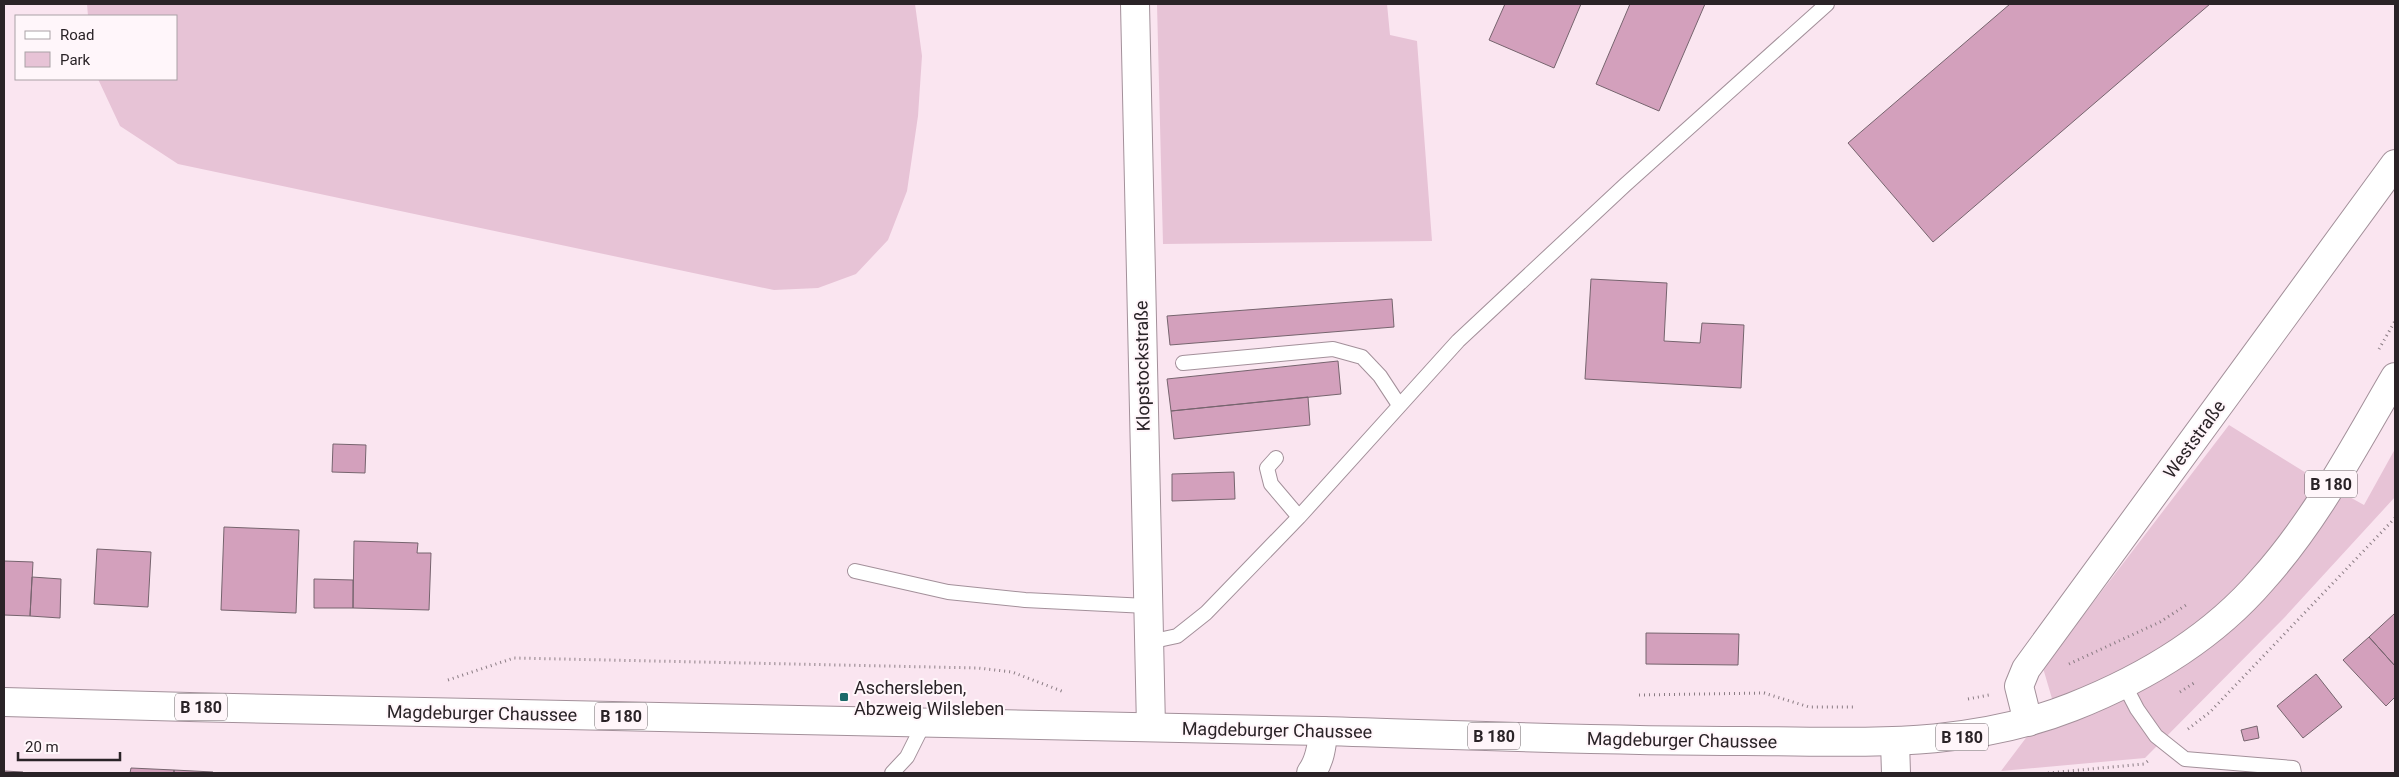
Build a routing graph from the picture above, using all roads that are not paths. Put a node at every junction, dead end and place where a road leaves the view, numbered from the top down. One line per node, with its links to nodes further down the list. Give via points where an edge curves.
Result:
1 (1135, 4): 10 (main road, Klopstockstraße)
2 (1826, 4): 6 (lane, via 1624,185 1458,341)
3 (2395, 164): 14 (main road, Weststraße, via 2026,669 2019,686)
4 (1183, 363): 6 (lane, via 1333,349 1362,356)
5 (2395, 377): 12 (main road, Magdeburger Chaussee / B 180, via 2312,516 2259,585 2168,660)
6 (1399, 405): 8 (lane)
7 (1276, 458): 8 (lane, via 1267,468 1272,484)
8 (1299, 516): 11 (lane, via 1206,612 1177,636)
9 (855, 571): 10 (lane, via 948,592 1025,600)
10 (1147, 606): 11 (main road, Klopstockstraße)
11 (1149, 642): 16 (main road, Klopstockstraße)
12 (2124, 684): 14 (main road, Magdeburger Chaussee / B 180); 22 (lane, via 2156,736 2185,759 2273,765 2293,768)
13 (4, 702): 15 (main road, Magdeburger Chaussee / B 180)
14 (2028, 722): 18 (main road, Magdeburger Chaussee / B 180, via 1959,738)
15 (924, 723): 16 (main road, Magdeburger Chaussee / B 180); 19 (lane, via 907,757)
16 (1150, 727): 17 (main road, Magdeburger Chaussee / B 180)
17 (1323, 731): 18 (main road, Magdeburger Chaussee / B 180, via 1665,741); 20 (main road, via 1322,748)
18 (1895, 742): 21 (main road)
19 (892, 773)
20 (1311, 773)
21 (1896, 773)
22 (2294, 773)

